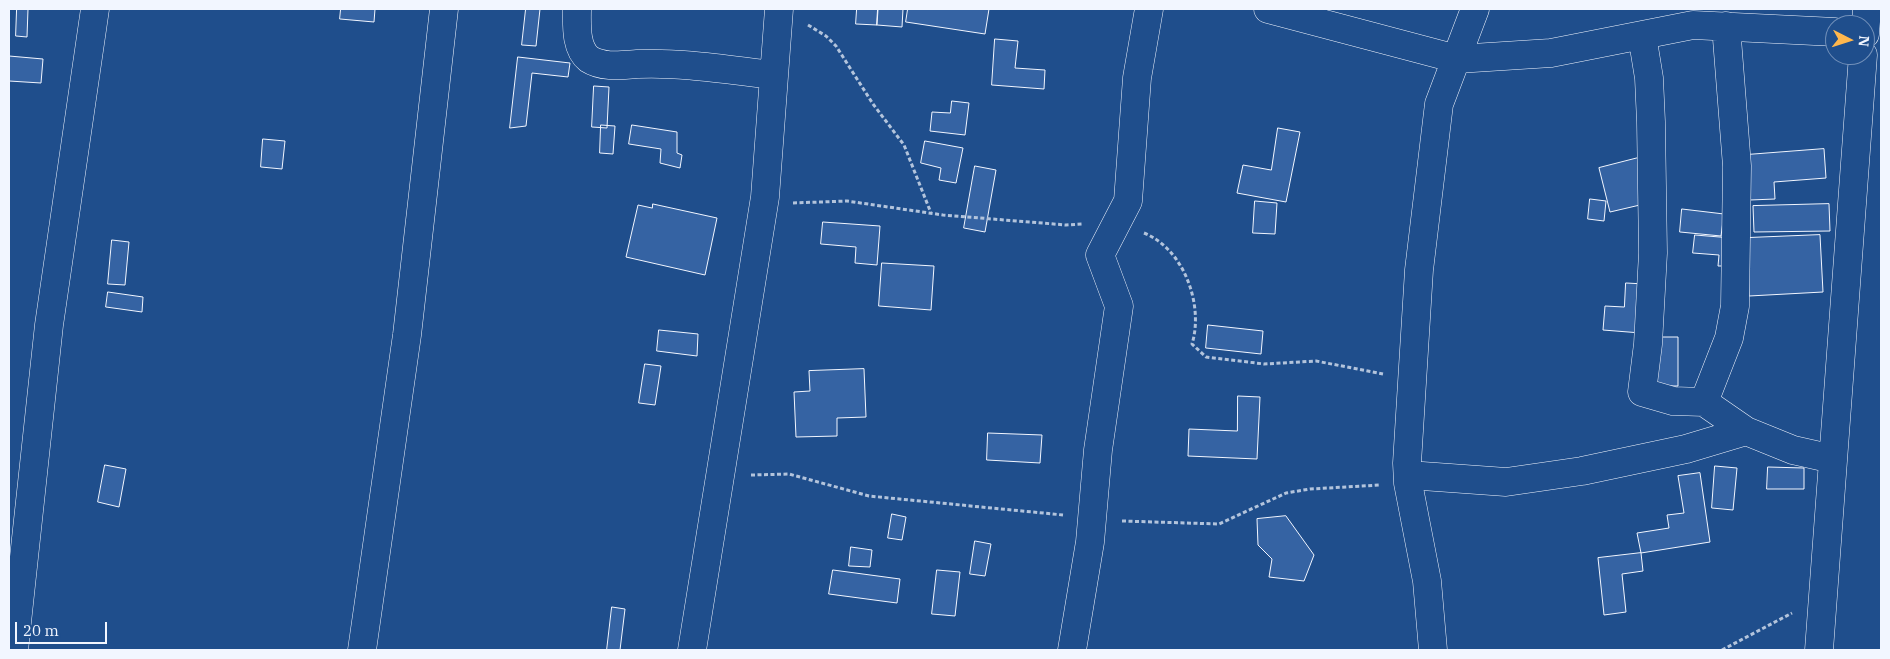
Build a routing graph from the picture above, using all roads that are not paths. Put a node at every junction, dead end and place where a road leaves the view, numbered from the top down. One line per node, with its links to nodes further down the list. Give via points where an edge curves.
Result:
1 (95, 9): 18 (street, via 49,325)
2 (444, 9): 19 (street, via 408,334)
3 (577, 9): 13 (street, via 581,49 599,64 657,63)
4 (1149, 9): 21 (street, via 1137,78 1128,201 1100,255 1120,306 1098,450 1090,542)
5 (1268, 9): 11 (street)
6 (1475, 9): 11 (street)
7 (778, 13): 13 (street)
8 (1726, 26): 9 (street); 10 (street, via 1693,25); 14 (street, via 1737,166 1735,306 1729,338)
9 (1825, 31)
10 (1642, 35): 11 (street, via 1551,53); 14 (street, via 1651,122 1653,253 1642,392 1673,401)
11 (1457, 59): 17 (street, via 1439,104 1431,168 1419,270)
12 (1862, 65): 16 (street)
13 (774, 75): 20 (street, via 765,197)
14 (1704, 402): 15 (street)
15 (1746, 431): 16 (street, via 1793,450); 17 (street, via 1686,450 1506,482)
16 (1833, 459): 23 (street)
17 (1408, 475): 22 (street, via 1427,581)
18 (14, 650)
19 (362, 650)
20 (692, 650)
21 (1072, 650)
22 (1434, 650)
23 (1819, 650)

